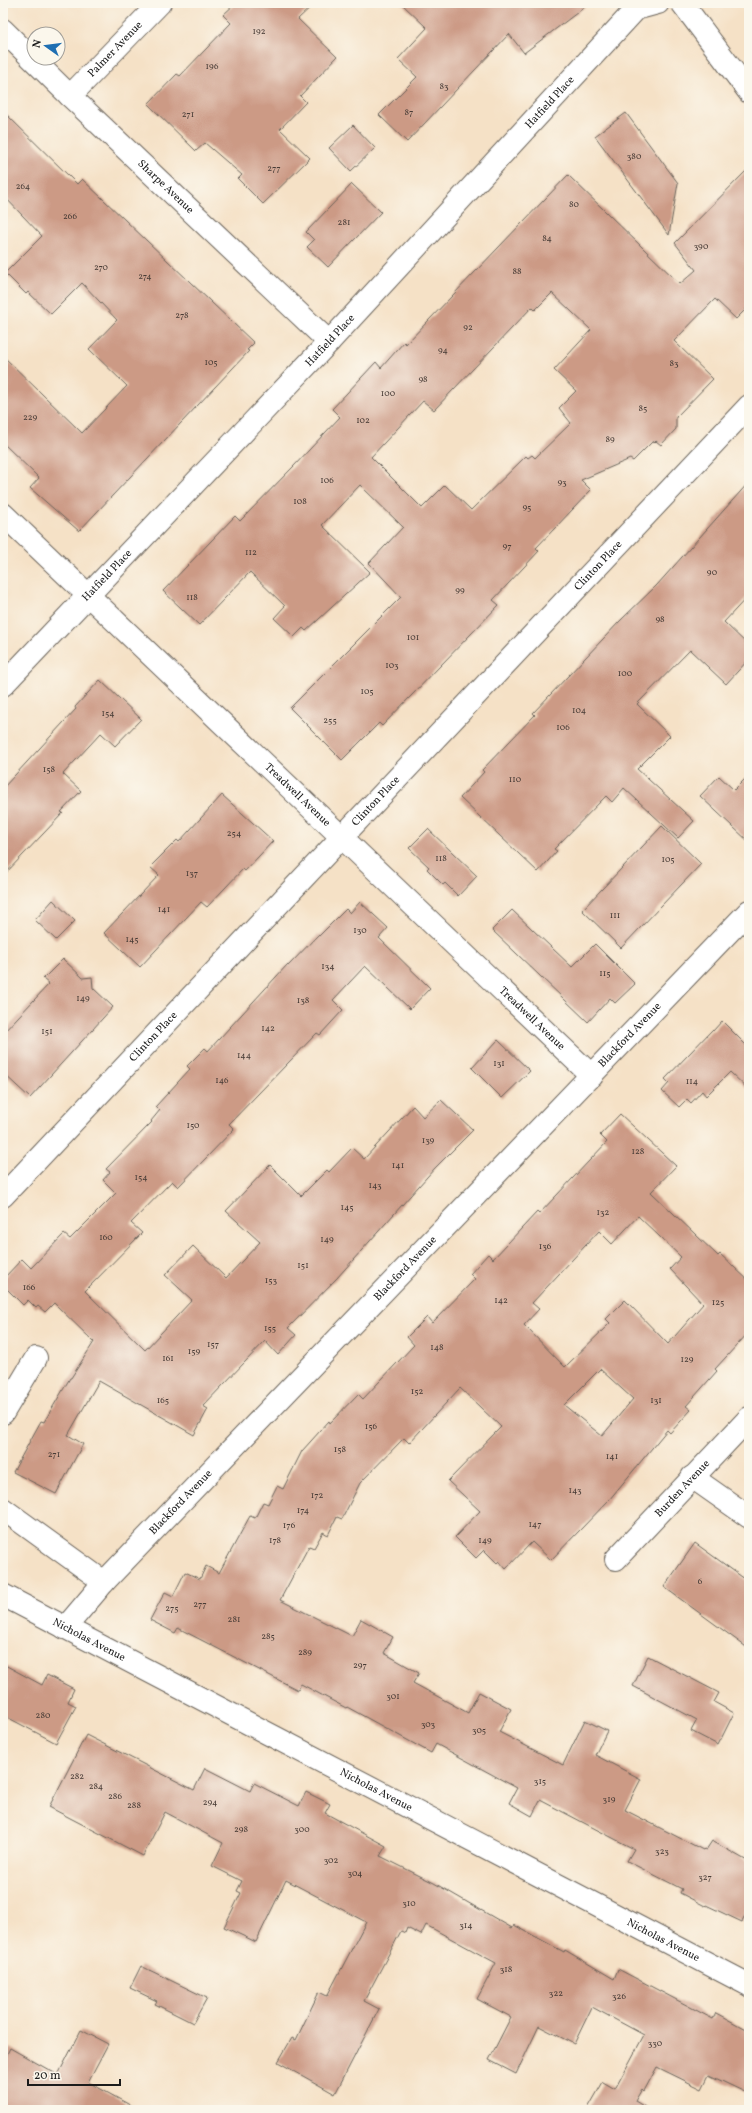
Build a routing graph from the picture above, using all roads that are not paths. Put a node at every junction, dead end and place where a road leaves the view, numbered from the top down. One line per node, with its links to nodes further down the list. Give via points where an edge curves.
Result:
1 (160, 3): 6 (street, Palmer Avenue)
2 (658, 3): 7 (street, Hatfield Place, via 636,10)
3 (682, 3): 5 (street)
4 (3, 30): 6 (street, Sharpe Avenue)
5 (749, 92)
6 (70, 96): 7 (street, Sharpe Avenue)
7 (329, 342): 10 (street, Hatfield Place)
8 (749, 406): 12 (street, Clinton Place)
9 (3, 514): 10 (street, Treadwell Avenue)
10 (88, 595): 11 (street, Hatfield Place); 12 (street, Treadwell Avenue)
11 (3, 684)
12 (342, 837): 14 (street, Treadwell Avenue); 15 (street, Clinton Place)
13 (749, 911): 14 (street, Blackford Avenue)
14 (592, 1076): 23 (street, Blackford Avenue)
15 (3, 1196)
16 (36, 1358): 17 (street)
17 (3, 1413)
18 (749, 1418): 19 (street, Burden Avenue)
19 (692, 1477): 21 (street); 22 (street, Burden Avenue)
20 (3, 1509): 23 (street)
21 (749, 1517)
22 (616, 1559)
23 (104, 1582): 25 (street, Blackford Avenue)
24 (3, 1595): 25 (street, Nicholas Avenue)
25 (65, 1628): 26 (street, Nicholas Avenue)
26 (749, 1985)

